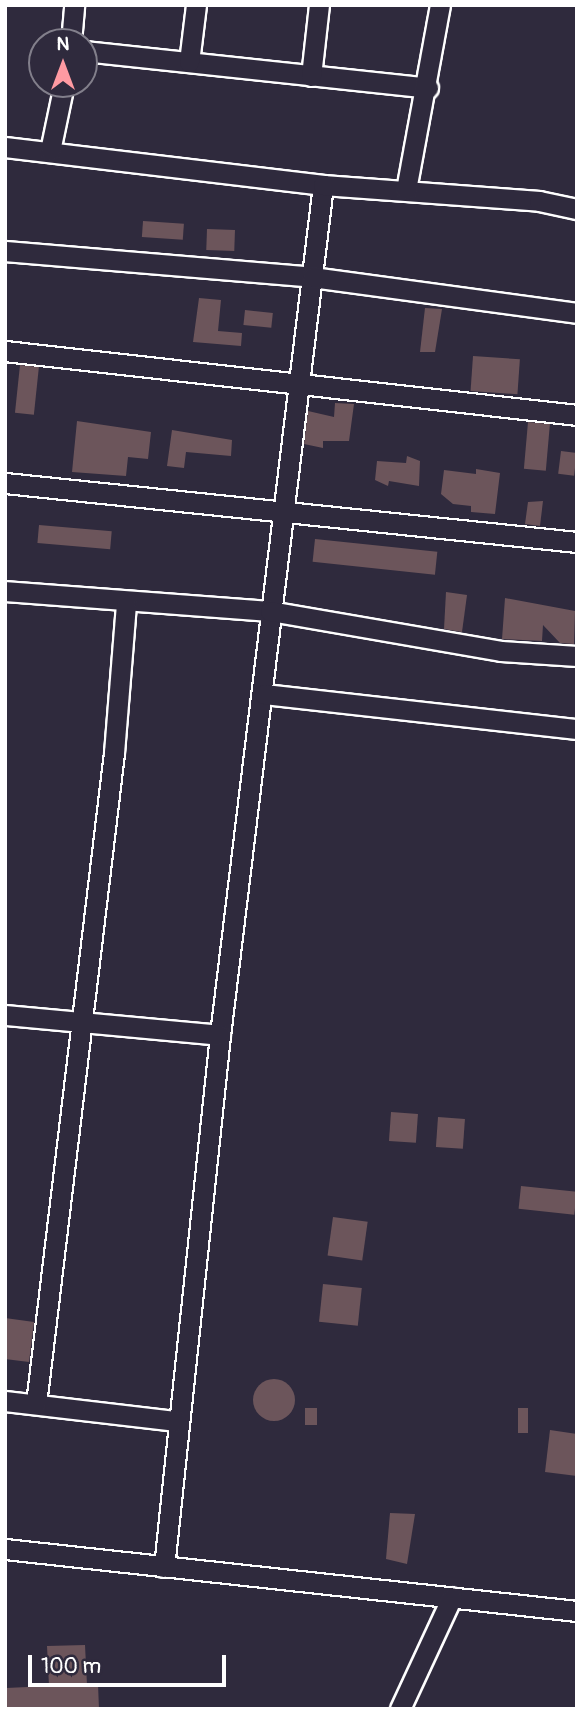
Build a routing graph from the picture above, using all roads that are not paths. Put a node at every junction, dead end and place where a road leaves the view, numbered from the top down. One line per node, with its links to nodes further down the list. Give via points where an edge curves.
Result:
1 (74, 5): 5 (street)
2 (196, 5): 7 (street)
3 (319, 5): 8 (street)
4 (440, 5): 9 (street)
5 (72, 28)
6 (98, 52): 7 (street)
7 (189, 62): 8 (street)
8 (311, 76): 9 (street)
9 (428, 88): 14 (street)
10 (61, 98): 12 (street)
11 (5, 147): 12 (street)
12 (50, 151): 13 (street)
13 (323, 185): 14 (street); 17 (street)
14 (406, 190): 15 (street, via 539,201)
15 (577, 209)
16 (5, 251): 17 (street)
17 (312, 277): 18 (street); 20 (street)
18 (577, 313)
19 (5, 351): 20 (street)
20 (302, 384): 21 (street); 23 (street)
21 (577, 415)
22 (5, 483): 23 (street)
23 (287, 513): 24 (street); 27 (street)
24 (577, 542)
25 (5, 591): 26 (street)
26 (126, 604): 27 (street); 32 (street)
27 (270, 611): 28 (street, via 501,650); 29 (street)
28 (577, 656)
29 (264, 694): 30 (street); 33 (street)
30 (577, 729)
31 (5, 1015): 32 (street)
32 (82, 1024): 33 (street); 35 (street)
33 (220, 1035): 36 (street)
34 (5, 1401): 35 (street)
35 (36, 1404): 36 (street)
36 (176, 1421): 38 (street)
37 (5, 1549): 38 (street)
38 (164, 1567): 39 (street)
39 (452, 1597): 40 (street); 41 (street)
40 (577, 1611)
41 (400, 1709)

